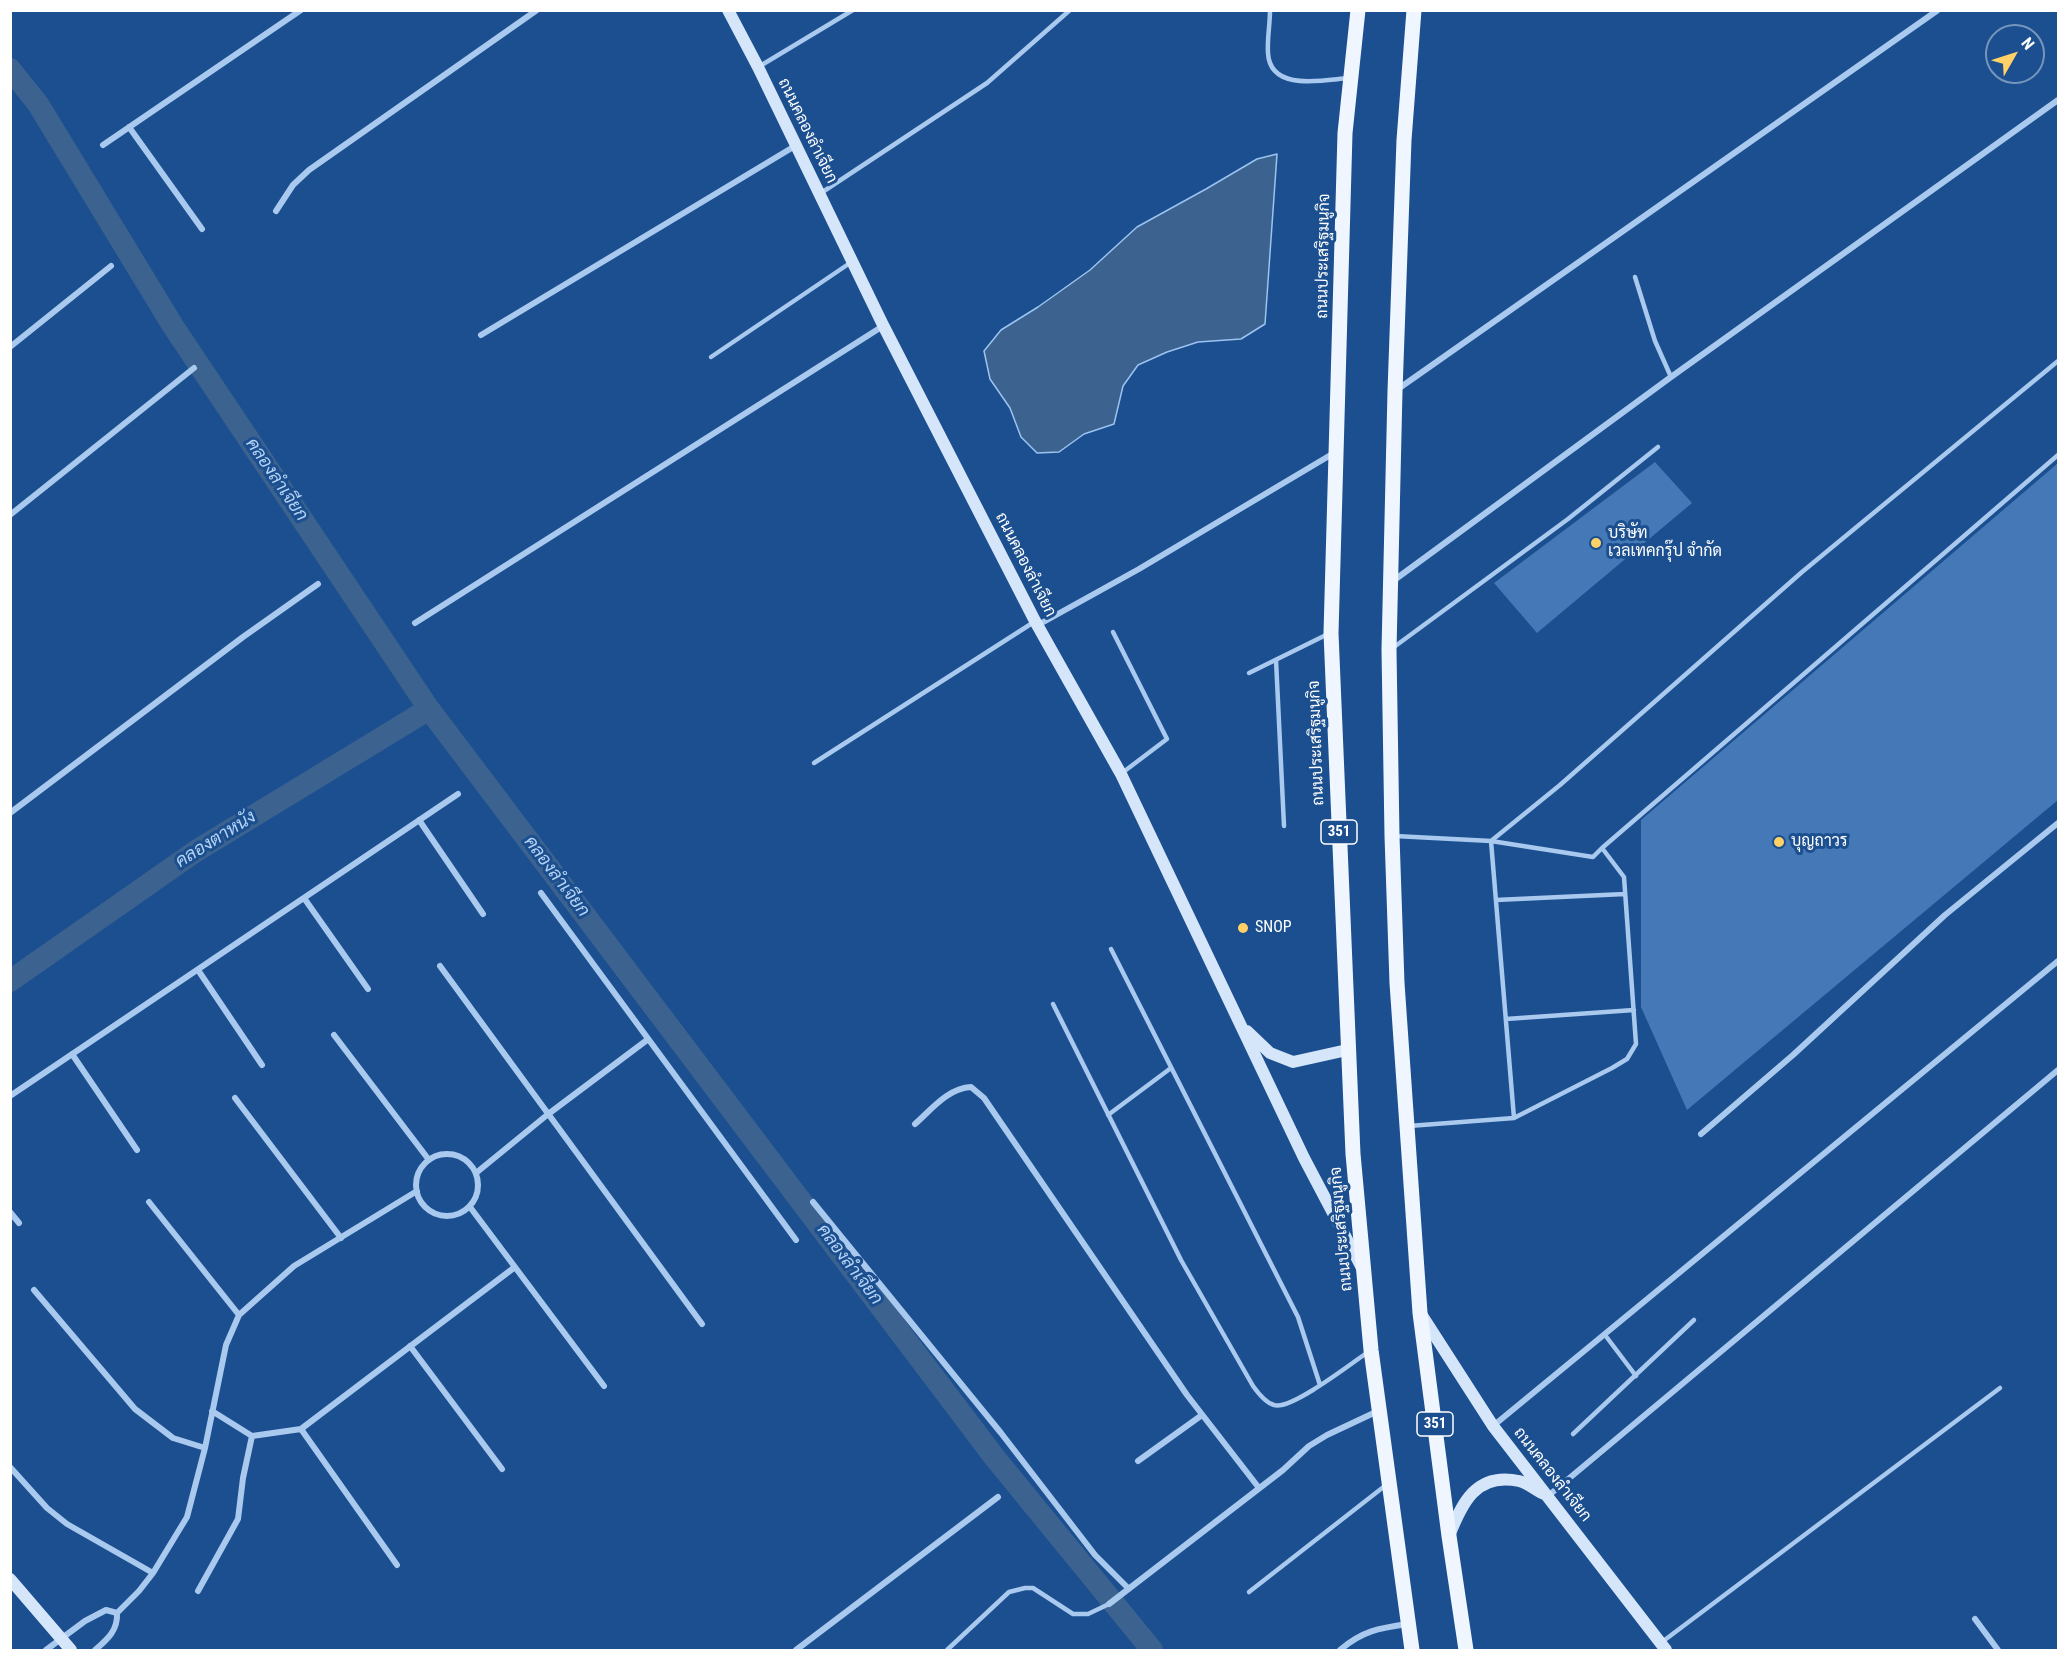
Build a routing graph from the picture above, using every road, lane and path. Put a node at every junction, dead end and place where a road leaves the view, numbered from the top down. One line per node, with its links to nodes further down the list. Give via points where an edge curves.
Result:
1 (301, 10): 13 (street)
2 (537, 10): 17 (street, via 318,163 294,185)
3 (728, 10): 10 (street, ถนนคลองลำเจียก)
4 (853, 10): 10 (lane)
5 (1070, 10): 16 (lane, via 987,83)
6 (1270, 10): 11 (lane, via 1268,56 1275,72 1294,81)
7 (1358, 10): 11 (main road, ถนนประเสริฐมนูกิจ / 351)
8 (1414, 10): 29 (main road, 351, via 1404,140)
9 (1938, 10): 29 (street)
10 (758, 67): 15 (street, ถนนคลองลำเจียก)
11 (1351, 78): 31 (main road, ถนนประเสริฐมนูกิจ / 351, via 1345,133)
12 (2058, 100): 28 (street)
13 (129, 127): 14 (street); 18 (street)
14 (104, 145)
15 (795, 146): 16 (street, ถนนคลองลำเจียก); 23 (street)
16 (818, 194): 19 (street, ถนนคลองลำเจียก)
17 (276, 211)
18 (202, 229)
19 (852, 262): 22 (street, ถนนคลองลำเจียก); 25 (lane)
20 (111, 266): 24 (street)
21 (1635, 277): 28 (lane)
22 (883, 325): 36 (street); 37 (street, ถนนคลองลำเจียก)
23 (481, 335)
24 (10, 347)
25 (711, 357)
26 (2058, 361): 51 (lane, via 1802,572)
27 (194, 368): 33 (street)
28 (1671, 377): 35 (street)
29 (1395, 391): 35 (main road, 351)
30 (1658, 447): 40 (lane, via 1568,519)
31 (1337, 451): 37 (street, via 1139,569); 39 (main road, ถนนประเสริฐมนูกิจ / 351)
32 (2058, 455): 52 (lane)
33 (10, 514)
34 (318, 584): 46 (street)
35 (1390, 584): 40 (main road, 351)
36 (415, 623)
37 (1036, 623): 43 (lane); 44 (street, ถนนคลองลำเจียก)
38 (1113, 632): 44 (lane, via 1167,739)
39 (1331, 633): 41 (lane); 69 (main road, ถนนประเสริฐมนูกิจ / 351)
40 (1389, 650): 50 (main road, 351)
41 (1276, 660): 42 (lane); 49 (lane)
42 (1250, 673)
43 (814, 763)
44 (1121, 774): 66 (street, ถนนคลองลำเจียก)
45 (458, 794): 47 (street)
46 (10, 813)
47 (419, 820): 55 (street); 57 (street)
48 (2058, 823): 81 (street, via 1945,915)
49 (1284, 826)
50 (1392, 836): 51 (lane); 80 (main road, 351)
51 (1491, 841): 52 (lane, via 1593,857); 56 (lane)
52 (1602, 848): 54 (lane, via 1624,877)
53 (541, 893): 68 (street)
54 (1625, 894): 56 (lane); 64 (lane)
55 (304, 898): 61 (street); 62 (street)
56 (1496, 900): 65 (lane)
57 (483, 914)
58 (1111, 949): 72 (lane)
59 (2058, 961): 100 (street)
60 (440, 966): 77 (street)
61 (198, 970): 70 (street); 71 (street)
62 (368, 988)
63 (1053, 1004): 76 (lane)
64 (1634, 1010): 65 (lane); 78 (lane, via 1636,1044 1627,1059)
65 (1506, 1019): 78 (lane)
66 (1240, 1024): 69 (street, ถนนคลองลำเจียก, via 1270,1053 1293,1062); 94 (street)
67 (334, 1035): 83 (street)
68 (647, 1040): 77 (street); 92 (street)
69 (1347, 1050): 94 (main road, ถนนประเสริฐมนูกิจ / 351)
70 (72, 1054): 74 (street); 82 (street)
71 (262, 1065)
72 (1171, 1068): 76 (lane); 104 (lane, via 1298,1317)
73 (2058, 1070): 120 (street)
74 (10, 1096)
75 (235, 1098): 91 (street)
76 (1108, 1114): 104 (lane, via 1181,1260 1260,1396 1274,1406 1285,1406)
77 (548, 1115): 84 (street); 99 (street)
78 (1514, 1118): 80 (lane)
79 (915, 1124): 109 (street, via 961,1087 971,1087 984,1098)
80 (1406, 1127): 96 (main road, 351)
81 (1701, 1134)
82 (137, 1150)
83 (429, 1160): 84 (street, via 447,1154 456,1156); 85 (street, via 419,1174)
84 (476, 1173): 88 (street, via 478,1191)
85 (417, 1191): 88 (street, via 426,1208 443,1216 462,1213); 91 (street)
86 (149, 1202): 97 (street)
87 (813, 1202): 127 (street)
88 (470, 1207): 93 (street)
89 (10, 1212): 90 (street)
90 (19, 1223)
91 (341, 1238): 97 (street, via 294,1266)
92 (796, 1240)
93 (515, 1267): 101 (street); 105 (street)
94 (1363, 1271): 102 (main road, ถนนประเสริฐมนูกิจ / 351)
95 (34, 1290): 114 (street, via 135,1409 173,1438)
96 (1420, 1313): 110 (street, ถนนคลองลำเจียก); 122 (main road, 351)
97 (239, 1315): 107 (street, via 226,1345)
98 (1694, 1320): 103 (lane)
99 (702, 1324)
100 (1605, 1335): 103 (lane); 110 (street)
101 (410, 1346): 111 (street); 117 (street)
102 (1371, 1350): 104 (lane); 108 (main road, ถนนประเสริฐมนูกิจ / 351)
103 (1636, 1376): 112 (lane)
104 (1320, 1385)
105 (604, 1386)
106 (2000, 1388): 134 (lane)
107 (212, 1411): 113 (street); 114 (street)
108 (1379, 1411): 118 (main road, ถนนประเสริฐมนูกิจ / 351); 119 (street, via 1309,1446)
109 (1202, 1415): 115 (street); 119 (street)
110 (1493, 1426): 120 (street, ถนนคลองลำเจียก)
111 (302, 1429): 113 (street); 123 (street)
112 (1573, 1434)
113 (252, 1436): 126 (street, via 238,1519)
114 (206, 1448): 124 (street, via 187,1517)
115 (1138, 1461)
116 (10, 1467): 124 (street, via 67,1524)
117 (502, 1469)
118 (1389, 1483): 128 (lane); 132 (main road, ถนนประเสริฐมนูกิจ / 351)
119 (1259, 1488): 127 (street)
120 (1548, 1496): 122 (street, via 1520,1481 1487,1482 1461,1506); 134 (street, ถนนคลองลำเจียก)
121 (998, 1497): 138 (street)
122 (1449, 1536): 142 (main road, 351)
123 (397, 1565)
124 (153, 1573): 130 (street)
125 (10, 1579): 133 (street)
126 (198, 1591)
127 (1127, 1591): 129 (street)
128 (1249, 1592)
129 (1109, 1604): 139 (lane, via 1088,1614 1073,1614 1033,1588 1024,1587 1009,1592)
130 (117, 1613): 133 (street, via 106,1610); 137 (street, via 118,1624)
131 (1975, 1619): 143 (street)
132 (1409, 1624): 140 (street, via 1377,1629 1354,1638); 141 (main road, ถนนประเสริฐมนูกิจ / 351)
133 (60, 1638): 135 (street); 136 (street)
134 (1663, 1647)
135 (46, 1650)
136 (71, 1650)
137 (95, 1650)
138 (796, 1650)
139 (947, 1650)
140 (1340, 1650)
141 (1412, 1650)
142 (1466, 1650)
143 (1998, 1650)

